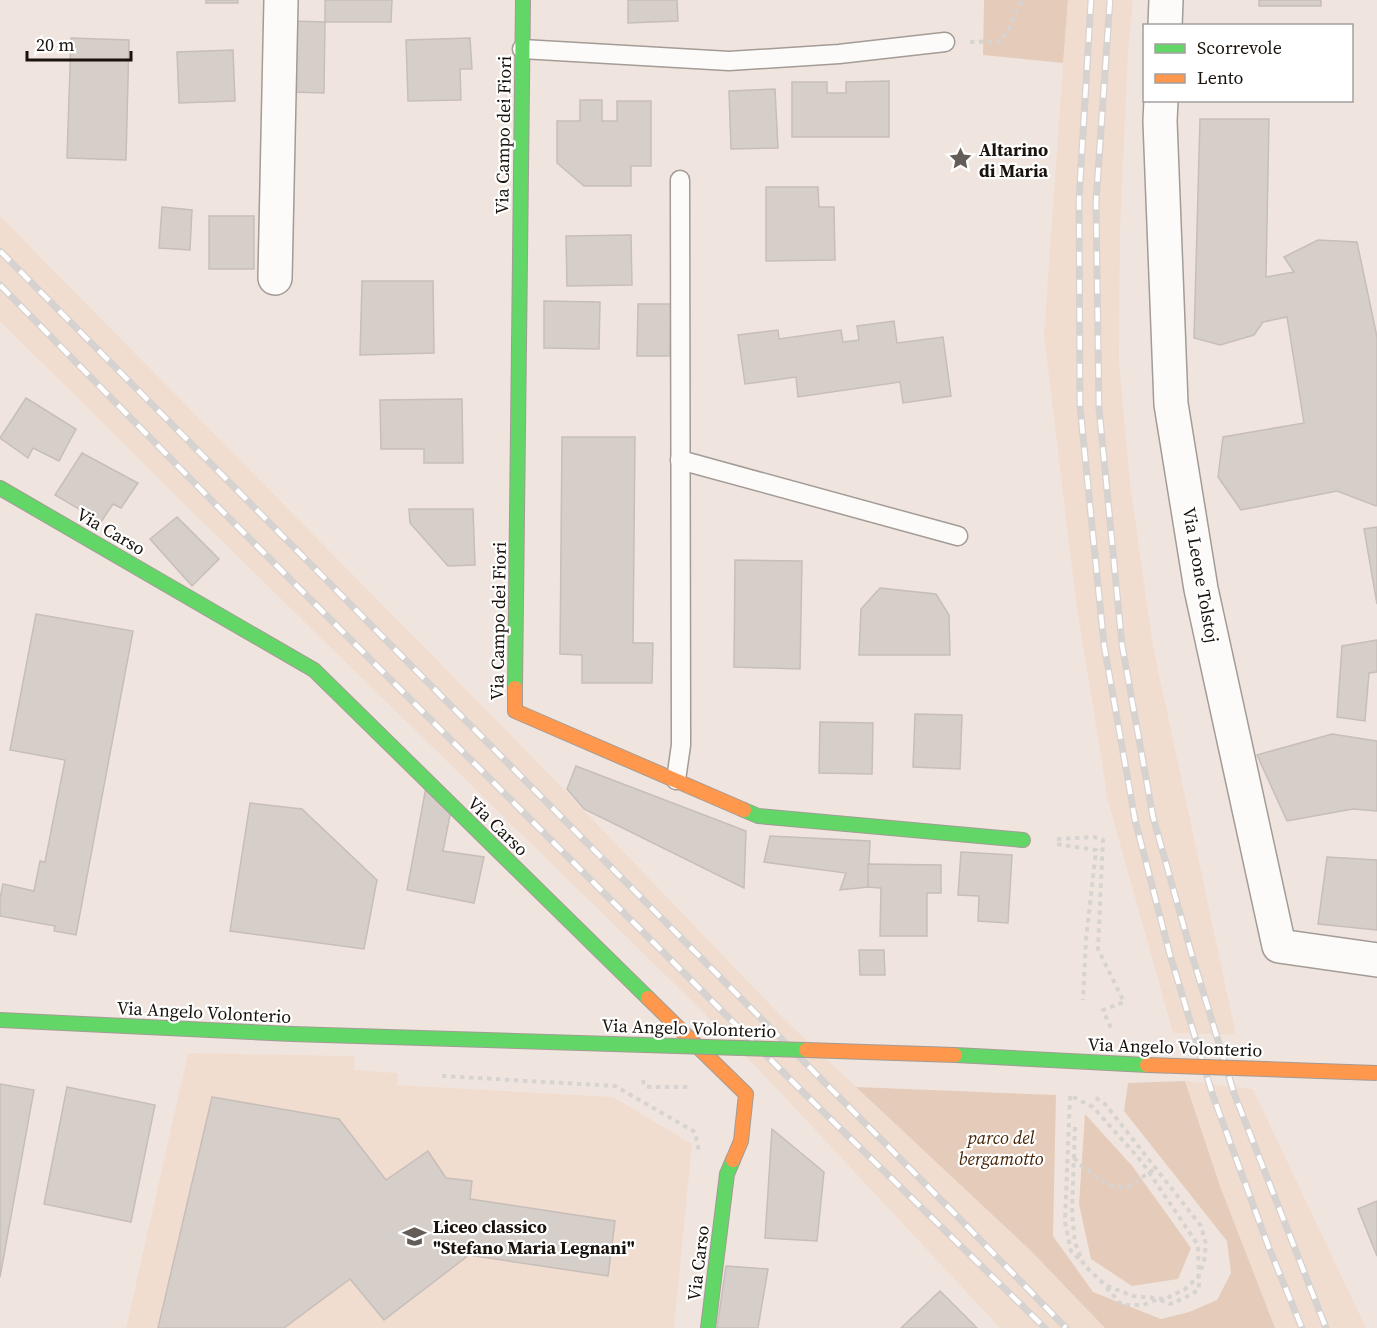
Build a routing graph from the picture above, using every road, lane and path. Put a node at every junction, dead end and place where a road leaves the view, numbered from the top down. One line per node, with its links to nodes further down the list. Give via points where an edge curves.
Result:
1 (280, 0): 10 (street)
2 (523, 0): 7 (street, Via Campo dei Fiori)
3 (1022, 0): 6 (path, via 1002,41)
4 (1166, 0): 5 (street)
5 (1165, 24)
6 (945, 42): 7 (lane, via 729,61)
7 (522, 49): 14 (street, Via Campo dei Fiori, via 515,711)
8 (1161, 102): 16 (street, Via Leone Tolstoj, via 1171,404 1201,589 1279,946)
9 (680, 180): 11 (lane)
10 (274, 278)
11 (680, 460): 13 (lane); 14 (lane, via 681,745)
12 (0, 488): 28 (street, Via Carso, via 314,670 746,1094 741,1141)
13 (958, 536)
14 (676, 780): 15 (street, Via Campo dei Fiori, via 758,816)
15 (1023, 840): 17 (path, via 1096,850); 19 (path, via 1103,840 1098,949 1124,1002 1103,1010 1113,1033)
16 (1377, 960)
17 (1083, 1000)
18 (0, 1020): 19 (street, Via Angelo Volonterio, bridge)
19 (1116, 1063): 20 (street, Via Angelo Volonterio, bridge)
20 (1377, 1073)
21 (432, 1075): 28 (path, via 615,1086 695,1131 699,1156)
22 (1062, 1092): 24 (path)
23 (1087, 1092): 27 (path, via 1106,1105)
24 (1070, 1096): 29 (path, via 1065,1222 1071,1251); 30 (path, via 1093,1107 1142,1162 1198,1245 1199,1289 1170,1304)
25 (1075, 1127): 26 (path)
26 (1074, 1157): 27 (path, via 1108,1185 1126,1188); 29 (path, via 1075,1243 1084,1265)
27 (1156, 1168): 30 (path, via 1201,1226 1206,1244 1198,1277 1185,1289)
28 (727, 1174): 31 (street, Via Carso)
29 (1098, 1279): 30 (path, via 1133,1296); 30 (path, via 1122,1305 1143,1305)
30 (1158, 1299)
31 (708, 1328)

